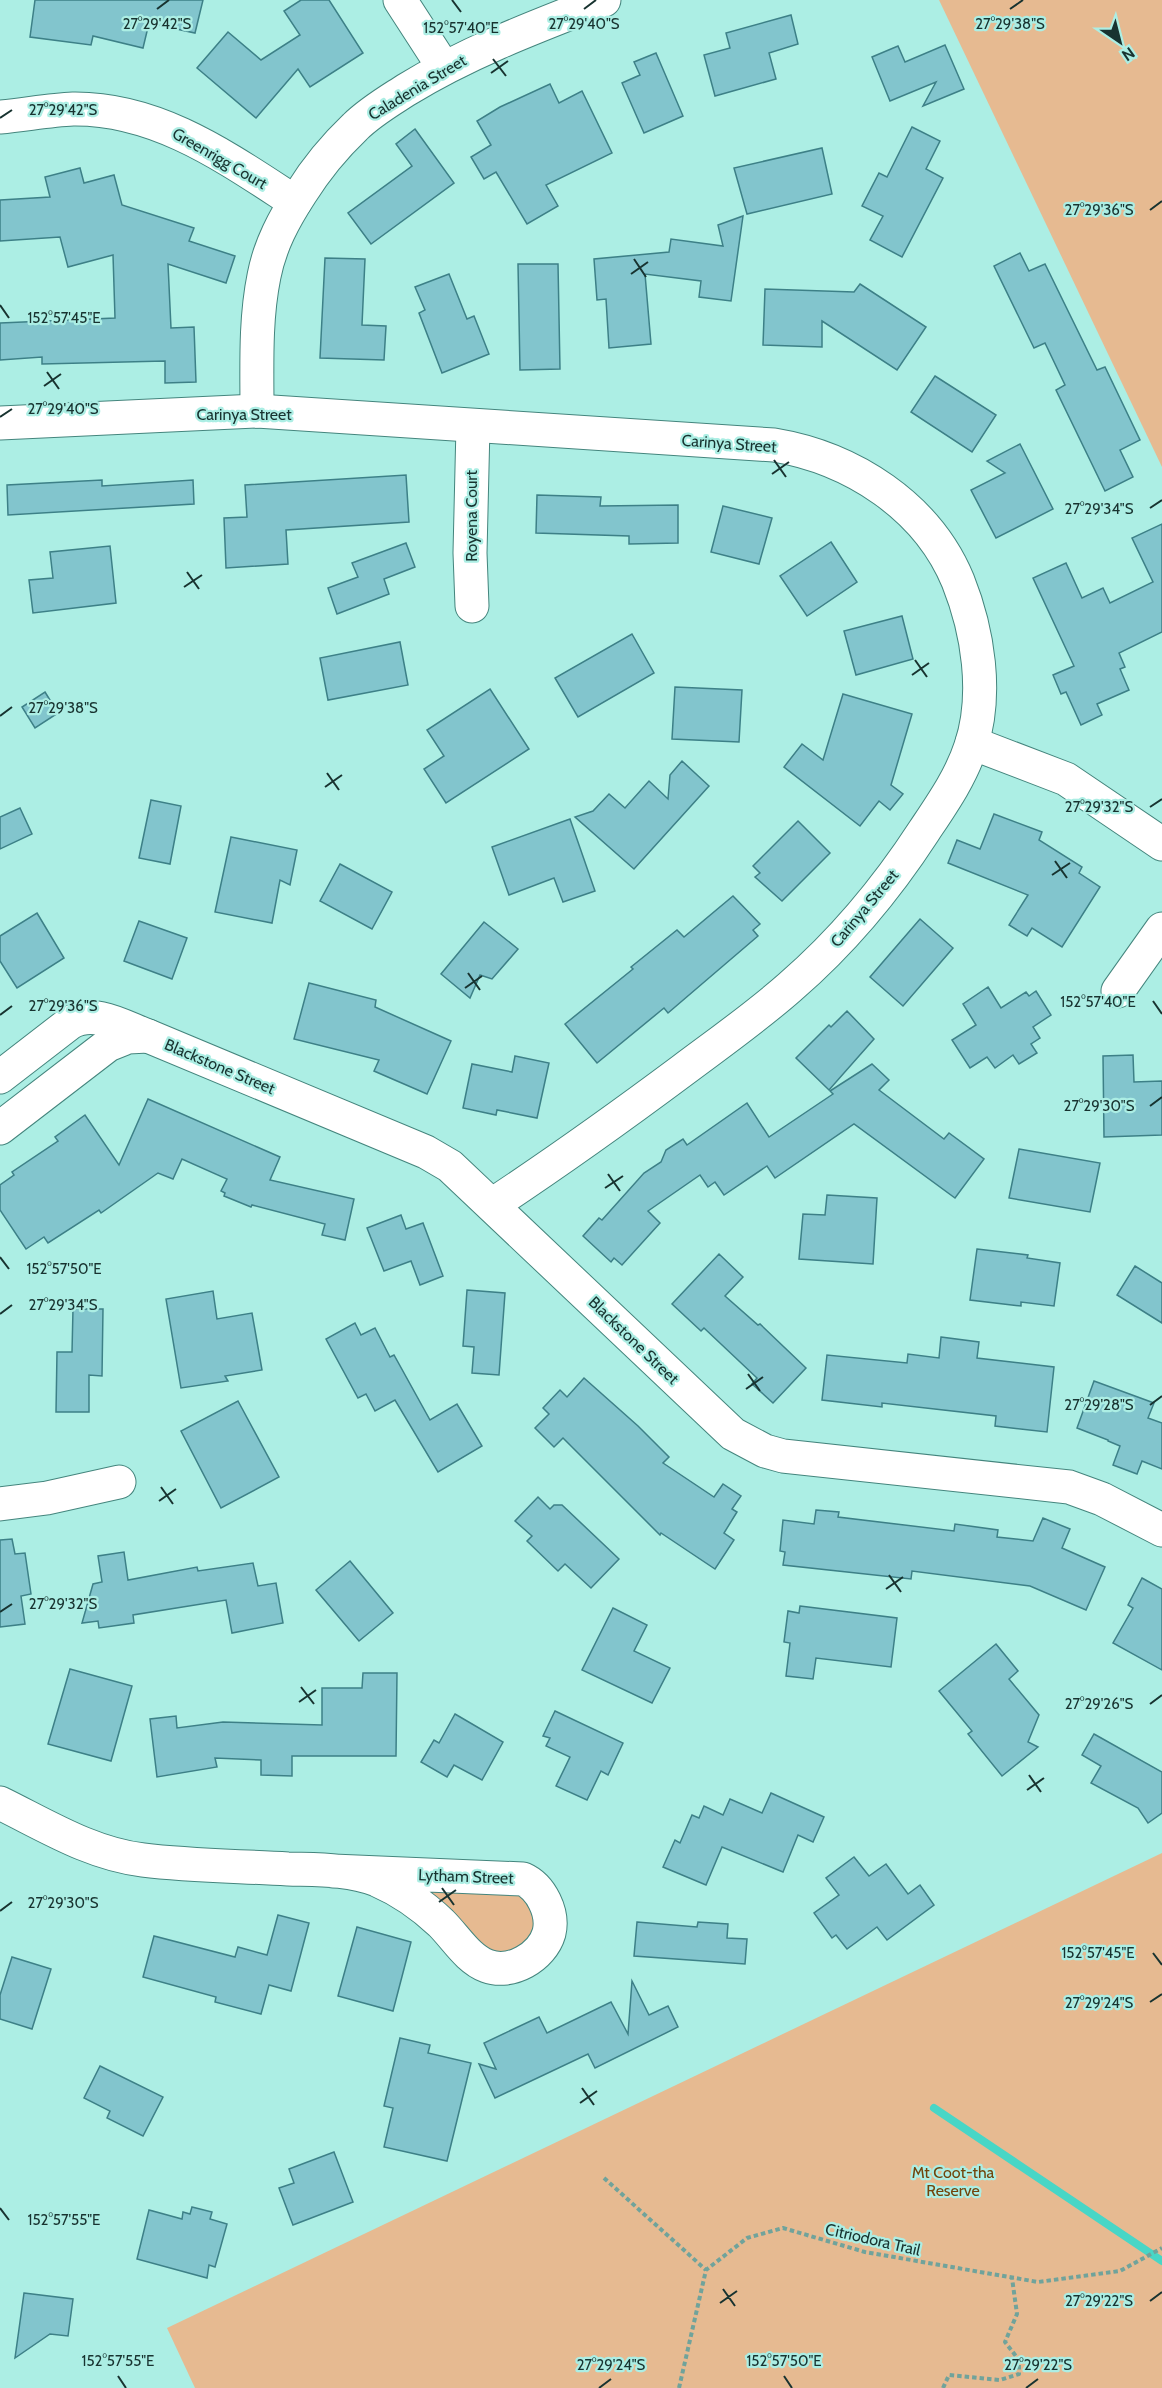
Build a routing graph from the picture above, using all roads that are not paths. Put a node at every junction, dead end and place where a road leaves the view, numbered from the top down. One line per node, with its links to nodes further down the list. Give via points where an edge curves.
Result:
1 (400, 0): 3 (street)
2 (604, 0): 3 (street, Caladenia Street)
3 (444, 68): 5 (street, Caladenia Street, via 357,125 333,148)
4 (0, 117): 5 (street, Greenrigg Court, via 73,109 132,116 193,139)
5 (295, 202): 6 (street, Caladenia Street, via 273,243 264,274 258,311)
6 (257, 411): 7 (street, Carinya Street); 8 (street, Carinya Street)
7 (0, 423)
8 (473, 426): 9 (street, Royena Court); 10 (street, Carinya Street, via 774,445 826,457 882,488 923,526 941,549 965,600 978,669)
9 (472, 606)
10 (972, 743): 11 (street, via 1066,778); 17 (street, Carinya Street, via 951,791 918,840 884,889 832,947 746,1023 605,1128)
11 (1162, 844)
12 (1162, 929): 13 (street)
13 (1118, 991)
14 (147, 1036): 15 (street, Blackstone Street, via 101,1018 81,1018); 16 (street, Blackstone Street, via 128,1037 108,1045); 17 (street, Blackstone Street, via 426,1152 450,1166)
15 (0, 1077)
16 (0, 1128)
17 (492, 1205): 20 (street, Blackstone Street, via 733,1434 751,1446 783,1456 1069,1487)
18 (118, 1482): 19 (street)
19 (0, 1504)
20 (1162, 1530)
21 (0, 1803): 22 (street, Lytham Street, via 82,1843 120,1856 161,1862)
22 (333, 1871): 22 (street, Lytham Street, via 523,1879 543,1899 549,1919 548,1935 529,1960 509,1967 487,1966 471,1956 431,1914 399,1892 368,1877)

